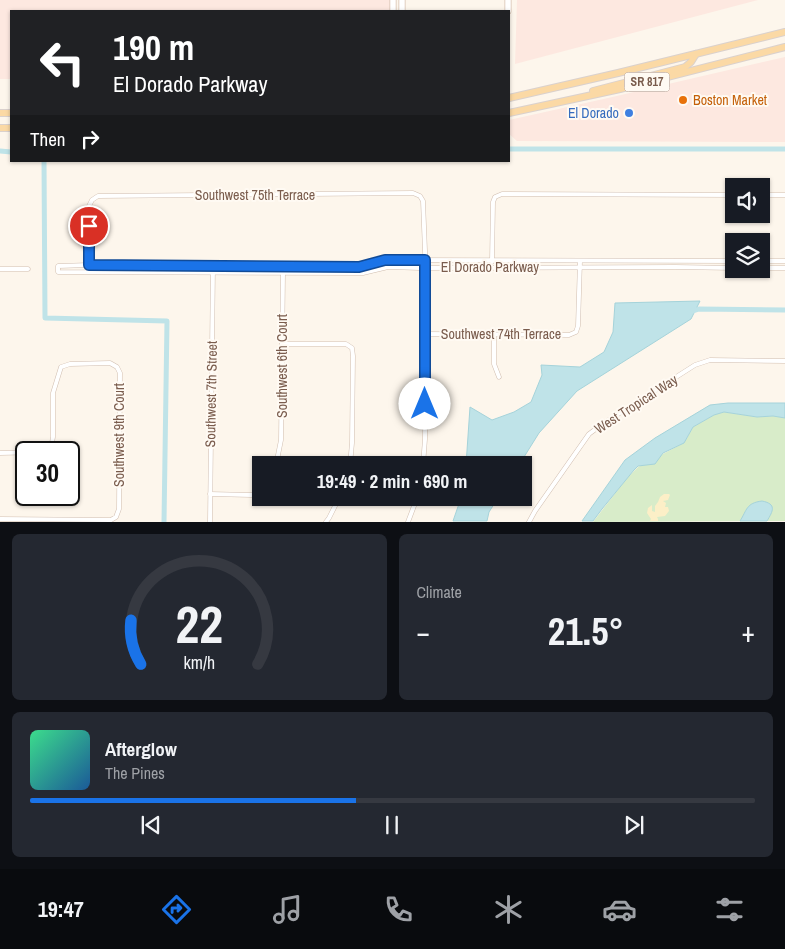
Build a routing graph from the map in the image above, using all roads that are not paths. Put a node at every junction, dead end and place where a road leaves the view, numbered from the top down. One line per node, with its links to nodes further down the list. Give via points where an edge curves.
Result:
1 (785, 32): 3 (main road, SR 817)
2 (785, 47): 4 (main road, SR 817)
3 (696, 54): 4 (main road, via 684,67 594,90); 5 (main road, SR 817)
4 (586, 96): 6 (main road, SR 817)
5 (510, 98)
6 (510, 112)
7 (725, 195): 11 (street, via 502,194 495,197 492,208)
8 (770, 195): 9 (street)
9 (785, 195)
10 (425, 260): 11 (street, El Dorado Parkway); 16 (street, Southwest 75th Terrace, via 423,201 413,193 98,196 89,206); 18 (street, El Dorado Parkway, via 385,260 359,267); 21 (street)
11 (492, 261): 12 (street, El Dorado Parkway); 19 (street)
12 (580, 261): 13 (street, El Dorado Parkway); 20 (street)
13 (725, 261)
14 (770, 261): 15 (street)
15 (785, 261)
16 (89, 265): 17 (street, El Dorado Parkway); 27 (street); 27 (street, El Dorado Parkway, via 58,266 58,272)
17 (213, 266): 18 (street, El Dorado Parkway); 28 (street, Southwest 7th Street)
18 (283, 267): 29 (street, Southwest 6th Court)
19 (492, 267): 20 (street, El Dorado Parkway); 21 (street, El Dorado Parkway)
20 (580, 267): 22 (street, El Dorado Parkway); 31 (street, Southwest 74th Terrace, via 576,332 569,335)
21 (425, 268): 29 (street, El Dorado Parkway, via 388,266 362,273); 30 (street)
22 (725, 268)
23 (770, 268): 24 (street)
24 (785, 268)
25 (0, 269): 26 (street)
26 (28, 269)
27 (89, 272): 28 (street, El Dorado Parkway)
28 (213, 273): 29 (street, El Dorado Parkway); 39 (street, Southwest 7th Street)
29 (282, 273): 32 (street, Southwest 6th Court)
30 (425, 334): 31 (street, Southwest 74th Terrace); 38 (street)
31 (494, 334): 34 (street, via 494,364)
32 (282, 344): 36 (street, Southwest 6th Court, via 282,440); 37 (street, via 346,344 352,348)
33 (785, 361): 47 (street, West Tropical Way, via 710,360 696,365 604,422 589,434)
34 (500, 377)
35 (0, 453): 43 (street, Southwest 9th Court, via 44,452 51,448 53,393 61,367 110,363 117,366 120,383 119,509 116,517 111,520)
36 (278, 456)
37 (351, 456)
38 (424, 456)
39 (210, 494): 40 (street); 44 (street, Southwest 7th Street)
40 (252, 495)
41 (335, 506): 45 (street)
42 (413, 506): 46 (street)
43 (0, 519)
44 (210, 522)
45 (326, 522)
46 (408, 522)
47 (529, 522)

